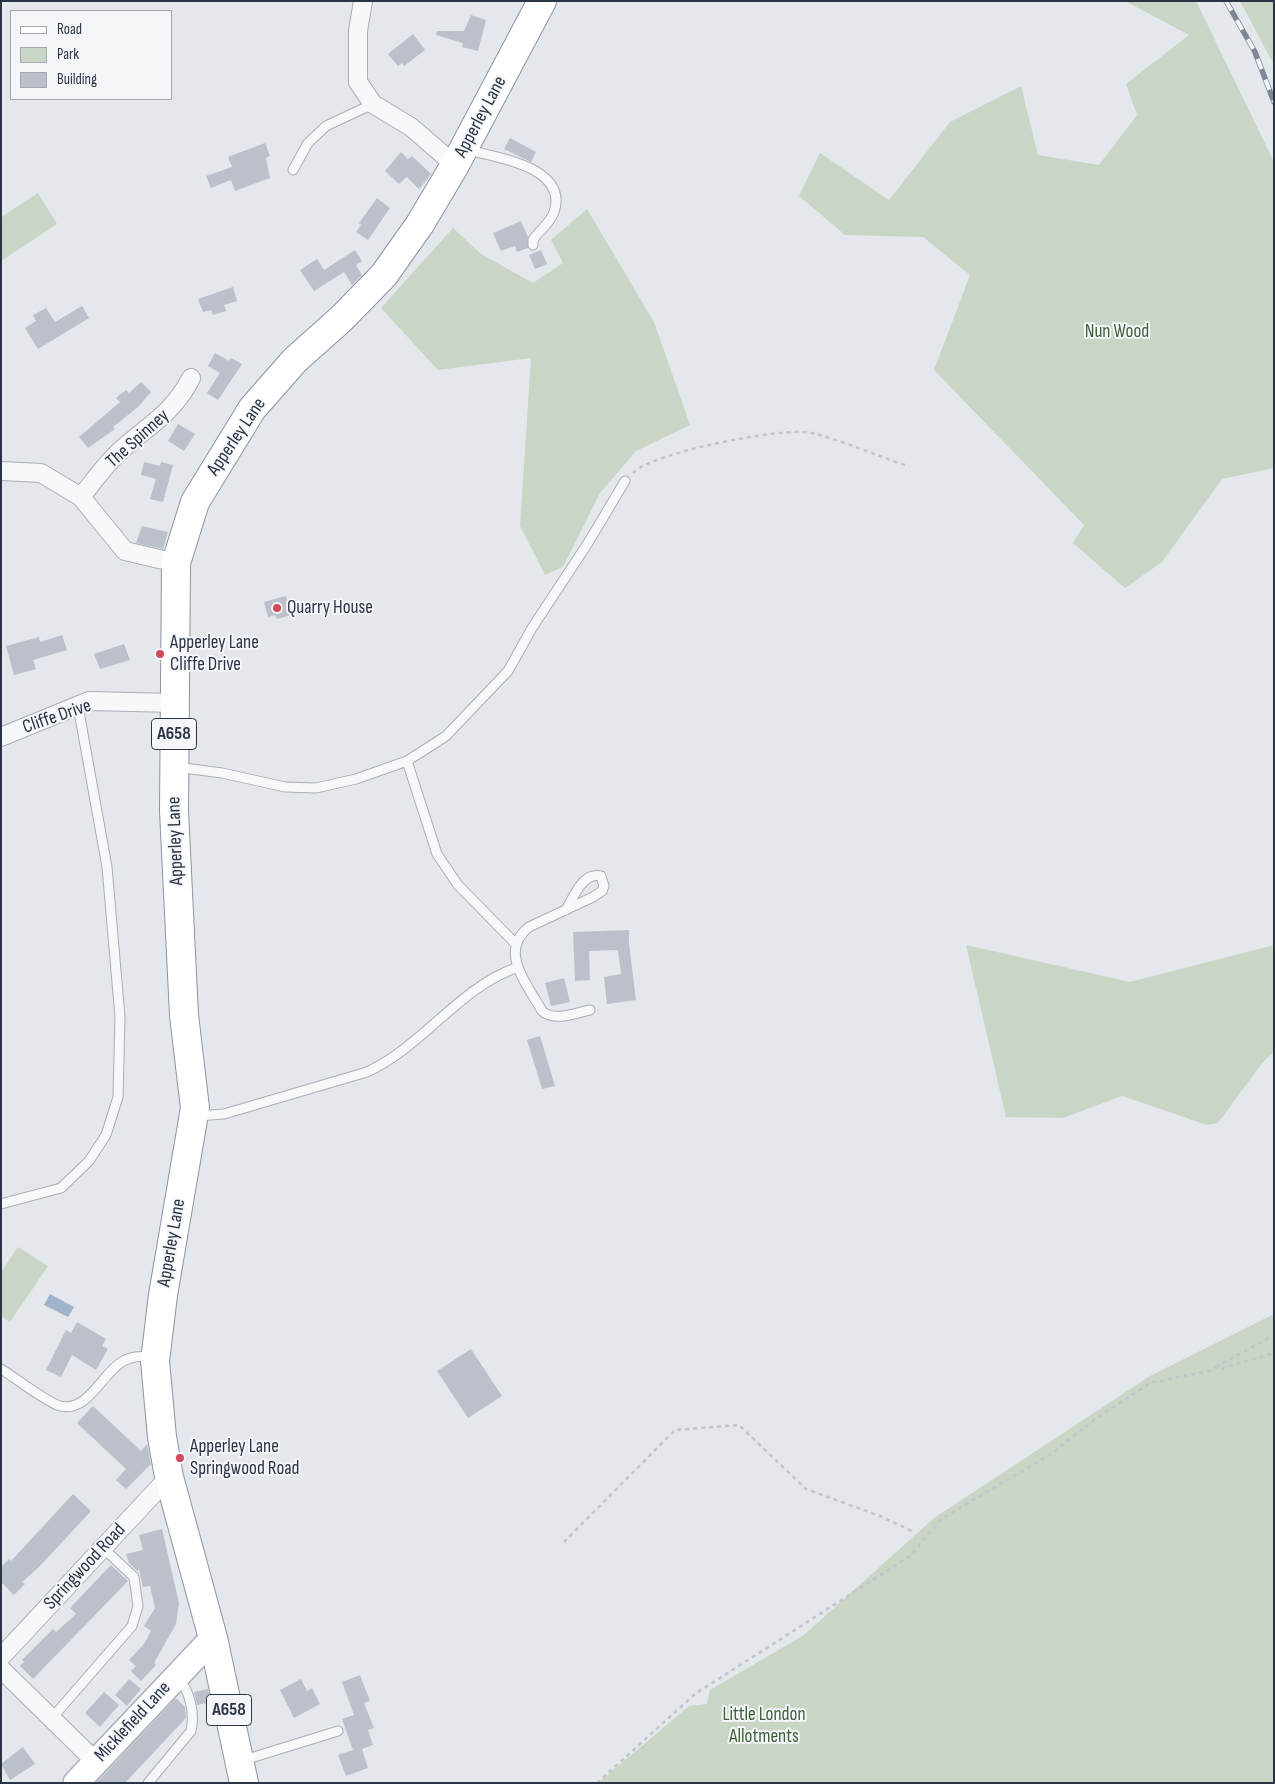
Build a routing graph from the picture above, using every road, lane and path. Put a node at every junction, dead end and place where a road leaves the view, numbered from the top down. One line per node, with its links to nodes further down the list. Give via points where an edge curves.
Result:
1 (363, 1): 5 (street, via 358,31 358,82)
2 (542, 1): 6 (highway, Apperley Lane / A658)
3 (1272, 1): 4 (path)
4 (1274, 5)
5 (373, 104): 6 (street); 7 (lane, via 326,126 308,143)
6 (460, 157): 8 (lane, via 526,165 553,188 554,211 532,240); 14 (highway, Apperley Lane / A658, via 420,224 384,274 295,360 252,409 195,502)
7 (293, 170)
8 (533, 245)
9 (191, 378): 13 (street, The Spinney, via 172,408 118,453)
10 (905, 465): 12 (path, via 810,432 784,432 724,442 650,461)
11 (1, 471): 13 (street, via 41,473)
12 (625, 481): 18 (lane, via 508,671 446,736)
13 (81, 497): 14 (street, via 125,551)
14 (176, 564): 15 (highway, Apperley Lane / A658)
15 (174, 703): 16 (street, Cliffe Drive, via 89,702); 19 (highway, Apperley Lane / A658)
16 (78, 706): 17 (street, Cliffe Drive); 25 (lane, via 107,867 120,1017 118,1097 106,1135 89,1161 61,1188)
17 (1, 737)
18 (407, 761): 19 (lane, via 356,779 316,788 285,786); 21 (lane, via 437,854 458,885)
19 (174, 767): 24 (highway, Apperley Lane / A658, via 184,1015)
20 (566, 910): 20 (lane, via 602,891 601,876 586,879); 21 (lane, via 529,927)
21 (515, 943): 22 (lane, via 514,956)
22 (518, 967): 23 (lane, via 547,1016); 24 (lane, via 476,987 407,1049 367,1072 224,1114)
23 (590, 1010)
24 (194, 1116): 28 (highway, Apperley Lane / A658, via 163,1295)
25 (1, 1204)
26 (1274, 1335): 29 (path)
27 (1274, 1353): 29 (path, via 1220,1369)
28 (156, 1356): 30 (lane, via 124,1360 79,1404 70,1407 58,1406); 31 (highway, Apperley Lane / A658, via 162,1437)
29 (1215, 1367): 46 (path, via 1150,1383 1095,1419 1051,1454 941,1518 910,1556 695,1694)
30 (1, 1369)
31 (169, 1478): 34 (street, Springwood Road); 35 (highway, Apperley Lane / A658)
32 (914, 1532): 33 (path, via 806,1489 739,1425 675,1430)
33 (564, 1542)
34 (102, 1548): 37 (street, Springwood Road); 40 (lane, via 134,1577 138,1606 132,1626)
35 (205, 1607): 36 (highway, Apperley Lane / A658); 39 (main road, Micklefield Lane)
36 (213, 1638): 39 (main road, Micklefield Lane); 43 (highway, Apperley Lane / A658)
37 (1, 1657)
38 (1, 1668): 40 (street)
39 (183, 1668): 42 (main road, Micklefield Lane); 45 (lane, via 193,1721 191,1731)
40 (52, 1718): 42 (street)
41 (338, 1731): 43 (lane)
42 (96, 1762): 44 (main road, Micklefield Lane)
43 (242, 1772)
44 (76, 1783)
45 (148, 1783)
46 (597, 1783)

